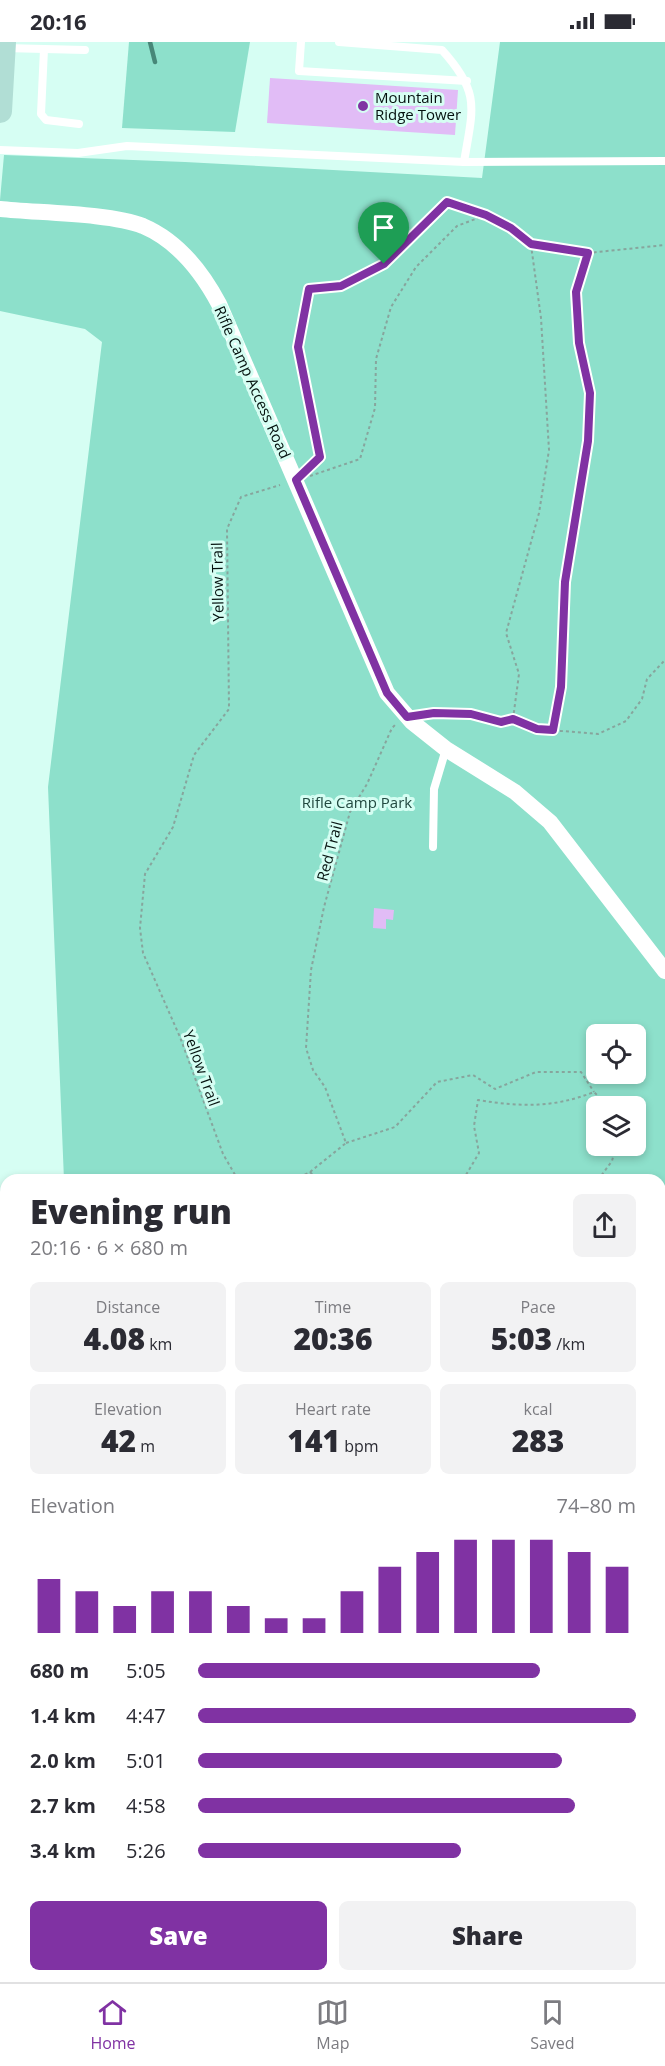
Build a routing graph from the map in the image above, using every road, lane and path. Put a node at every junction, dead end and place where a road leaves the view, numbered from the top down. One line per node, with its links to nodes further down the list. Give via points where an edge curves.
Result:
1 (301, 42): 6 (lane, via 299,71)
2 (339, 42): 6 (lane, via 442,50)
3 (3, 45): 4 (lane); 7 (street)
4 (44, 49): 5 (lane); 8 (lane, via 41,114 46,120)
5 (85, 51)
6 (467, 81): 11 (lane, via 471,121)
7 (0, 111)
8 (79, 124)
9 (0, 150): 11 (lane, via 78,153 126,146)
10 (665, 161): 11 (lane)
11 (464, 162)
12 (0, 209): 17 (street, Rifle Camp Access Road, via 143,226 172,244 202,273 219,304)
13 (486, 215): 14 (path, Yellow Trail); 17 (path, via 457,226 416,267 391,307 376,359 375,408 360,459); 17 (path, Yellow Trail, via 447,202 384,264 341,286 309,289 298,347 320,457)
14 (531, 244): 16 (path, Yellow Trail); 20 (path, via 541,318 549,450 539,513 506,633 519,674)
15 (665, 245): 16 (path, Yellow Trail)
16 (588, 253): 21 (path, via 576,292 579,343 590,393 588,441 565,582 561,687)
17 (296, 480): 19 (street, Rifle Camp Access Road, via 387,693); 30 (path, Yellow Trail, via 241,497 227,529 229,709 194,755 173,827 146,874 140,927 143,953 180,1037 223,1154)
18 (665, 660): 21 (path, via 647,679 642,699 626,721 598,734)
19 (407, 717): 20 (path, via 434,713 471,714 501,722); 22 (street, Rifle Camp Access Road); 27 (path, Red Trail, via 392,728 350,812 311,970 306,1048)
20 (513, 719): 21 (path, via 537,729)
21 (553, 730)
22 (446, 749): 23 (lane, via 434,789); 24 (street, Rifle Camp Access Road, via 515,792 550,822)
23 (433, 847)
24 (665, 971)
25 (594, 1092): 26 (path); 27 (path, via 581,1072 536,1072 495,1089 473,1075 437,1082 395,1127); 32 (path, via 567,1103 522,1105 478,1100 474,1126 479,1153)
26 (598, 1096)
27 (346, 1143): 29 (path)
28 (613, 1156): 33 (path)
29 (310, 1172): 31 (path)
30 (235, 1174)
31 (306, 1174)
32 (467, 1174)
33 (602, 1174)

